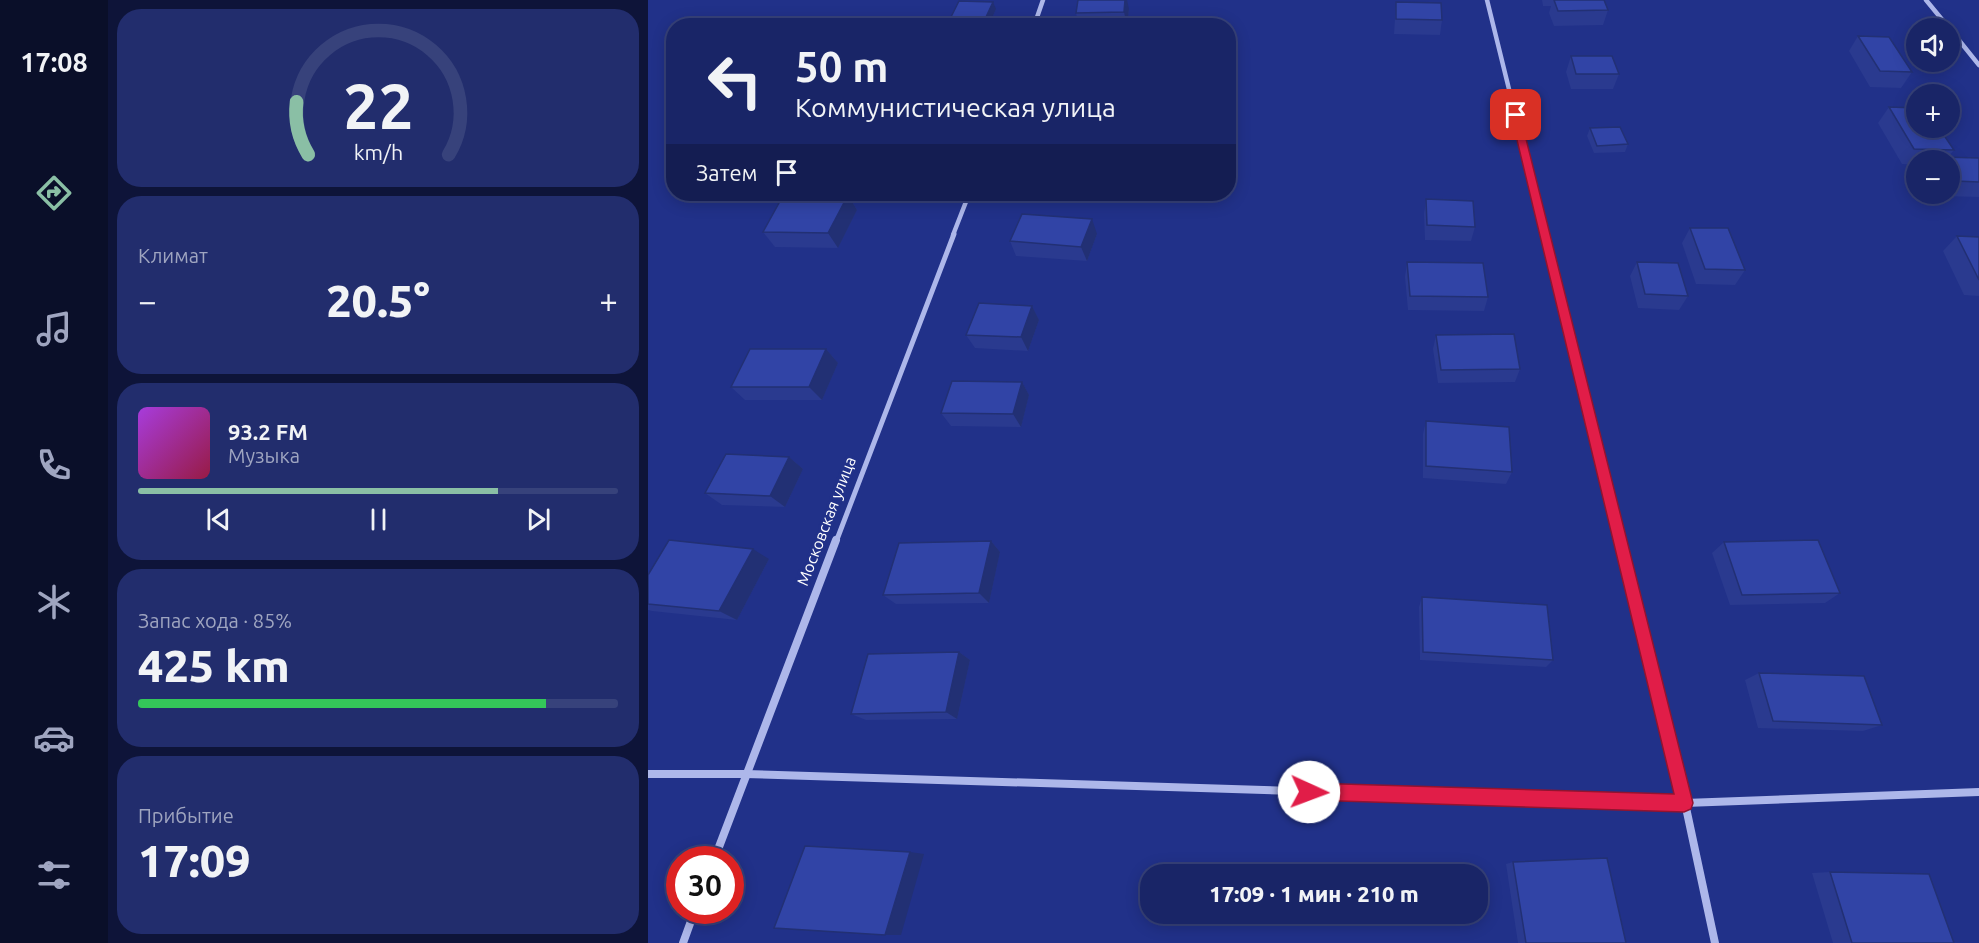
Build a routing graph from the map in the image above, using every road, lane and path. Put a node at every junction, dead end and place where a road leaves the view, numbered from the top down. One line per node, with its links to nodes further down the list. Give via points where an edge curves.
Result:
1 (1043, 0): 4 (street)
2 (1487, 0): 12 (street)
3 (1926, 0): 5 (street)
4 (1037, 18)
5 (1941, 18)
6 (1960, 41): 7 (street)
7 (1979, 64)
8 (966, 201): 10 (street, Московская улица)
9 (648, 774): 10 (street)
10 (745, 774): 12 (street); 13 (street, Московская улица)
11 (1979, 792): 12 (street)
12 (1684, 803): 16 (street)
13 (719, 846)
14 (690, 924): 15 (street)
15 (683, 943)
16 (1715, 943)

